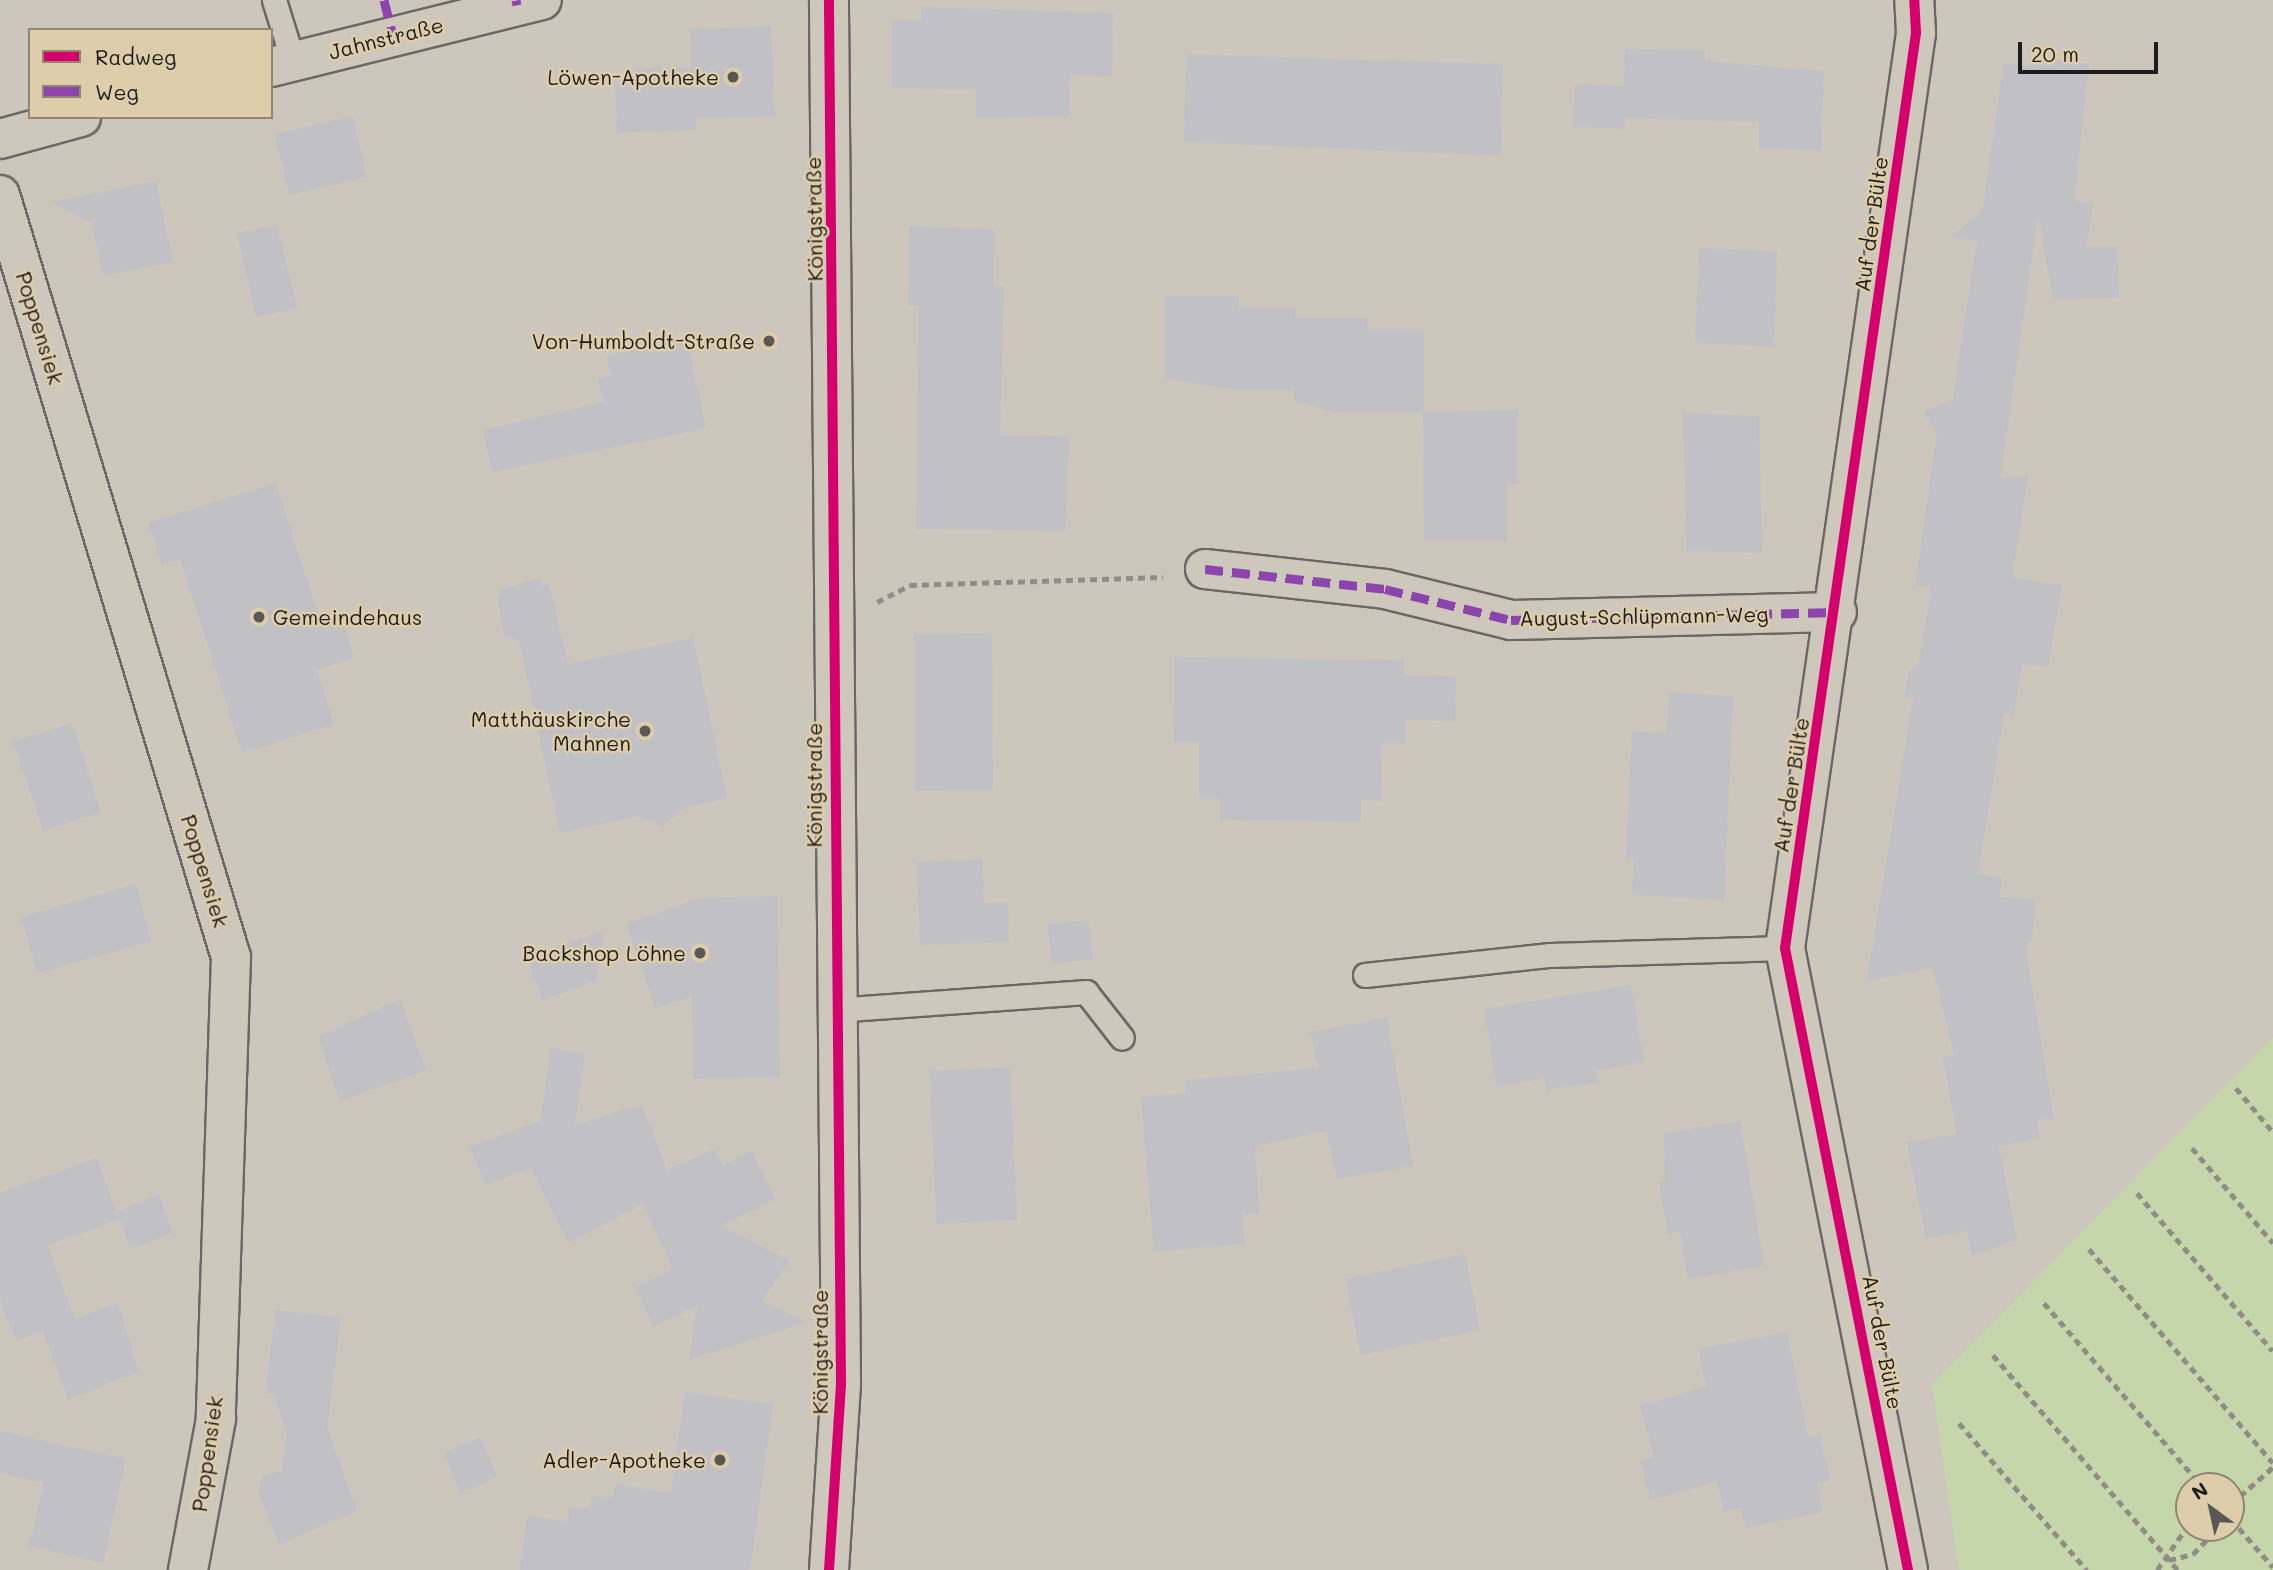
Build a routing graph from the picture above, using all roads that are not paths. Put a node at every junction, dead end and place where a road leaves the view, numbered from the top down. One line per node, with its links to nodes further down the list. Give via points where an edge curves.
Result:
1 (274, 0): 5 (lane)
2 (542, 0): 5 (street, Jahnstraße)
3 (830, 0): 13 (street, Königstraße, via 837,452)
4 (1914, 0): 10 (street, Auf der Bülte, via 1916,33)
5 (282, 64)
6 (74, 119): 7 (street)
7 (0, 139)
8 (0, 195): 15 (street, Poppensiek, via 231,957 216,1419)
9 (1205, 569): 10 (street, August-Schlüpmann-Weg, via 1385,589 1511,620)
10 (1837, 612): 11 (street, Auf der Bülte)
11 (1785, 948): 12 (lane, via 1550,955); 17 (street, Auf der Bülte)
12 (1364, 975)
13 (834, 1010): 14 (lane, via 1086,992); 16 (street, Königstraße, via 841,1383)
14 (1122, 1038)
15 (188, 1570)
16 (829, 1570)
17 (1908, 1570)

